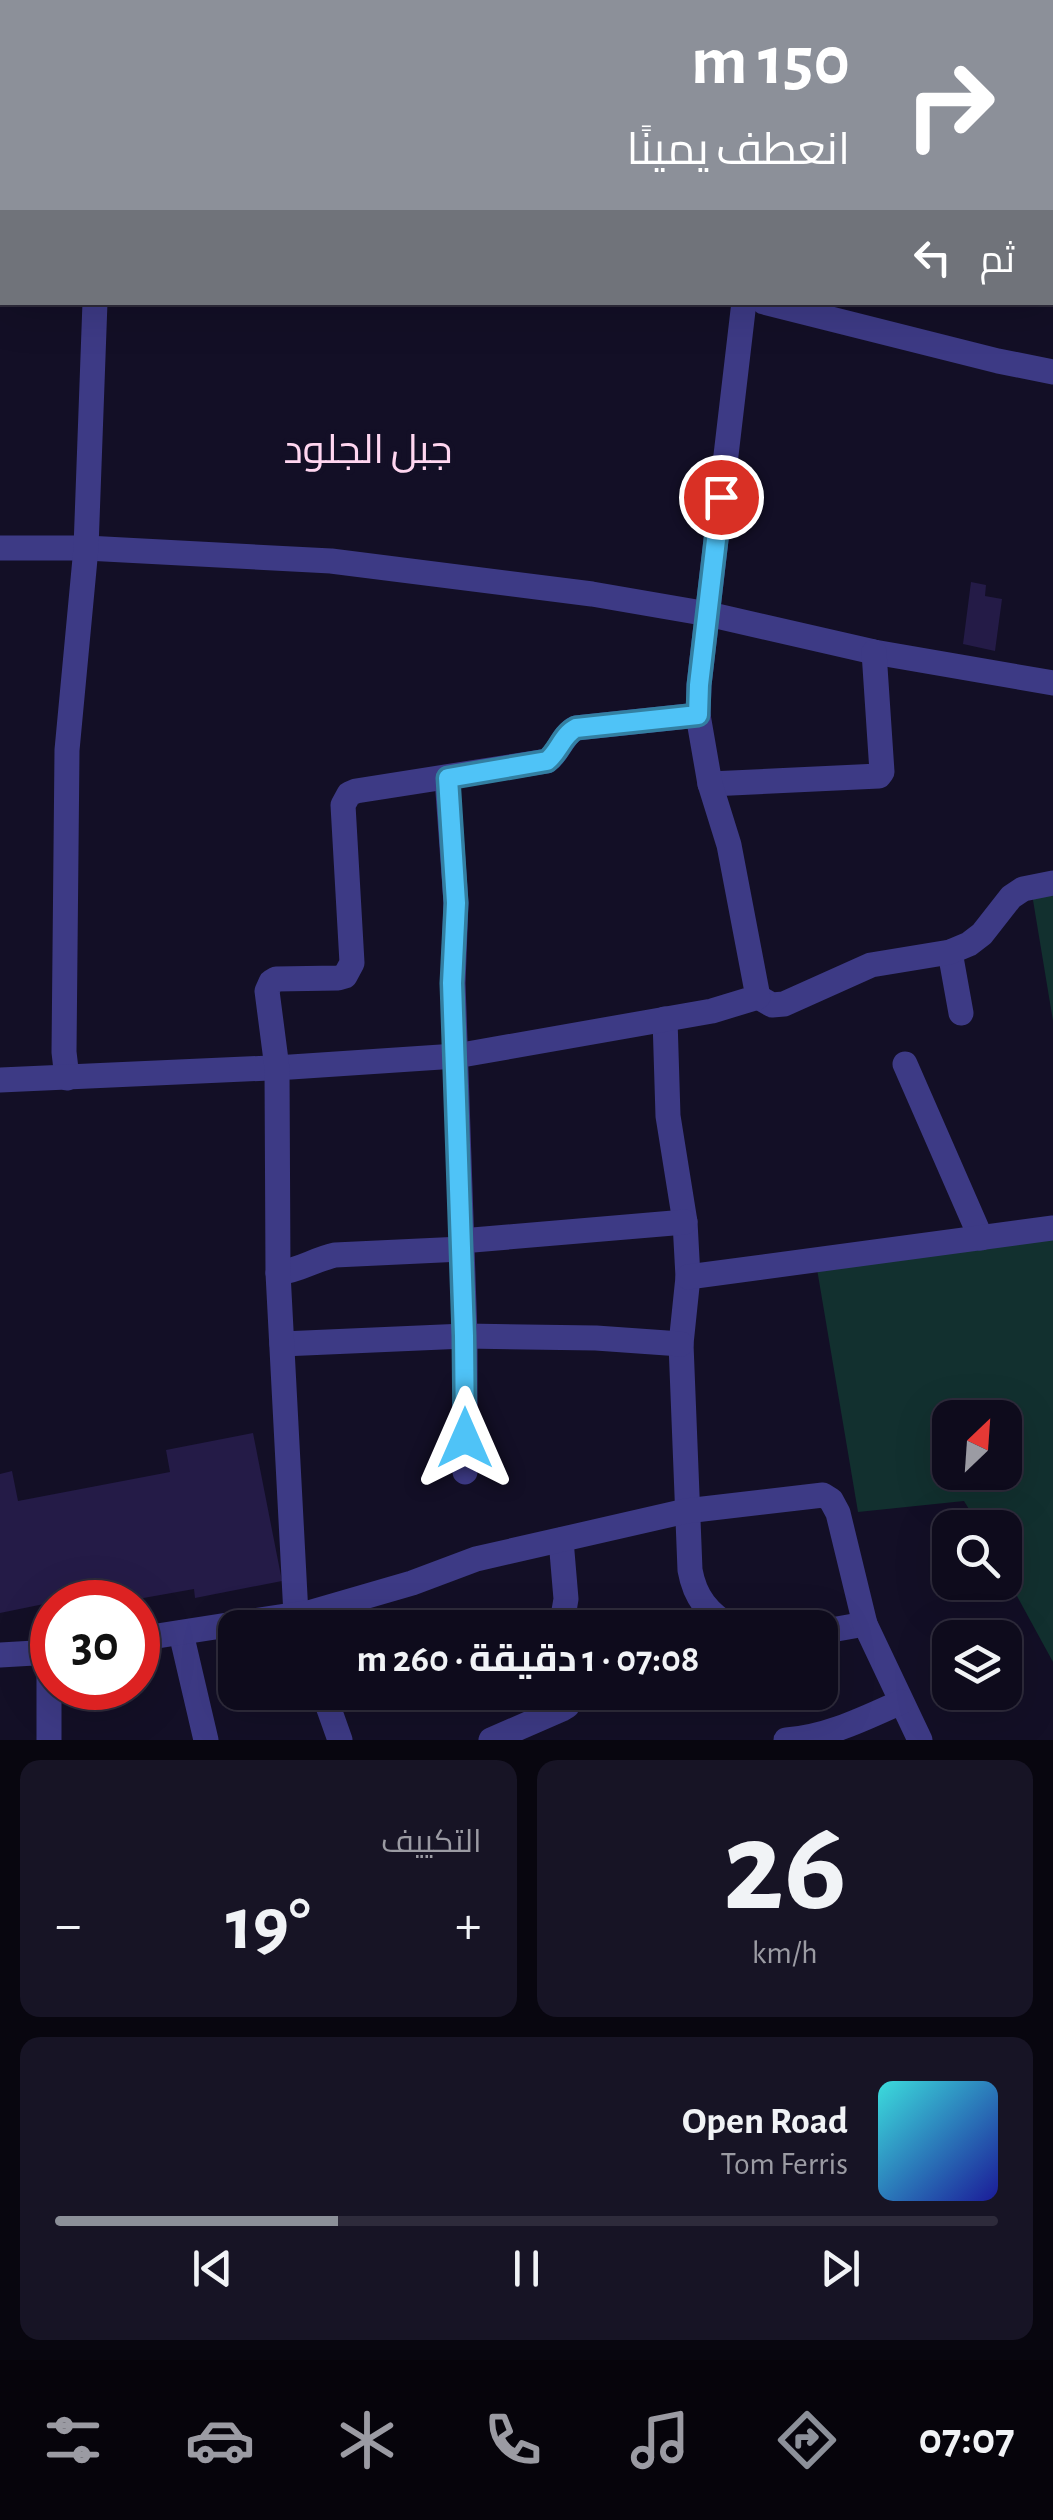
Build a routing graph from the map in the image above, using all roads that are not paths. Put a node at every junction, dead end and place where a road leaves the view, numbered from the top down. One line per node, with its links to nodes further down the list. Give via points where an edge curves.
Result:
1 (95, 305): 6 (street)
2 (744, 305): 7 (street)
3 (776, 305): 4 (street)
4 (1053, 372)
5 (0, 548): 6 (street)
6 (86, 548): 7 (street, via 331,561); 21 (street, via 66,750)
7 (708, 614): 8 (street); 10 (street)
8 (874, 652): 9 (street); 12 (street, via 879,776)
9 (1053, 683)
10 (698, 715): 11 (street, via 576,728 547,761); 12 (street)
11 (448, 778): 18 (street); 20 (street, via 346,798 352,964 338,978 272,982 267,992)
12 (710, 784): 15 (street, via 732,856)
13 (1053, 883): 14 (street, via 1011,897 982,934)
14 (950, 952): 15 (street, via 872,965 784,1004); 16 (street)
15 (758, 997): 17 (street)
16 (961, 1013)
17 (665, 1019): 18 (street); 23 (street, via 668,1116)
18 (456, 1056): 20 (street); 26 (street)
19 (905, 1064): 25 (street)
20 (277, 1068): 21 (street); 27 (street)
21 (66, 1078): 22 (street)
22 (0, 1080)
23 (684, 1222): 26 (street); 28 (street)
24 (1053, 1228): 25 (street)
25 (981, 1238): 28 (street)
26 (461, 1245): 27 (street, via 335,1255); 29 (street)
27 (278, 1273): 30 (street)
28 (688, 1277): 31 (street)
29 (464, 1336): 30 (street); 31 (street); 32 (street)
30 (282, 1344): 35 (street)
31 (681, 1344): 33 (street)
32 (465, 1472)
33 (686, 1510): 34 (street); 38 (street, via 694,1591); 39 (street, via 810,1495 832,1500)
34 (561, 1540): 36 (street, via 476,1559); 37 (street)
35 (297, 1610)
36 (333, 1610)
37 (564, 1610)
38 (711, 1610)
39 (865, 1624): 41 (street); 46 (street)
40 (218, 1629): 42 (street)
41 (838, 1629)
42 (180, 1633): 43 (street); 51 (street)
43 (160, 1636)
44 (30, 1654): 45 (street)
45 (0, 1656)
46 (901, 1702): 54 (street, via 830,1732); 55 (street)
47 (50, 1710): 50 (street)
48 (330, 1710): 52 (street)
49 (560, 1710): 53 (street)
50 (49, 1740)
51 (206, 1740)
52 (340, 1740)
53 (492, 1740)
54 (786, 1740)
55 (920, 1740)

